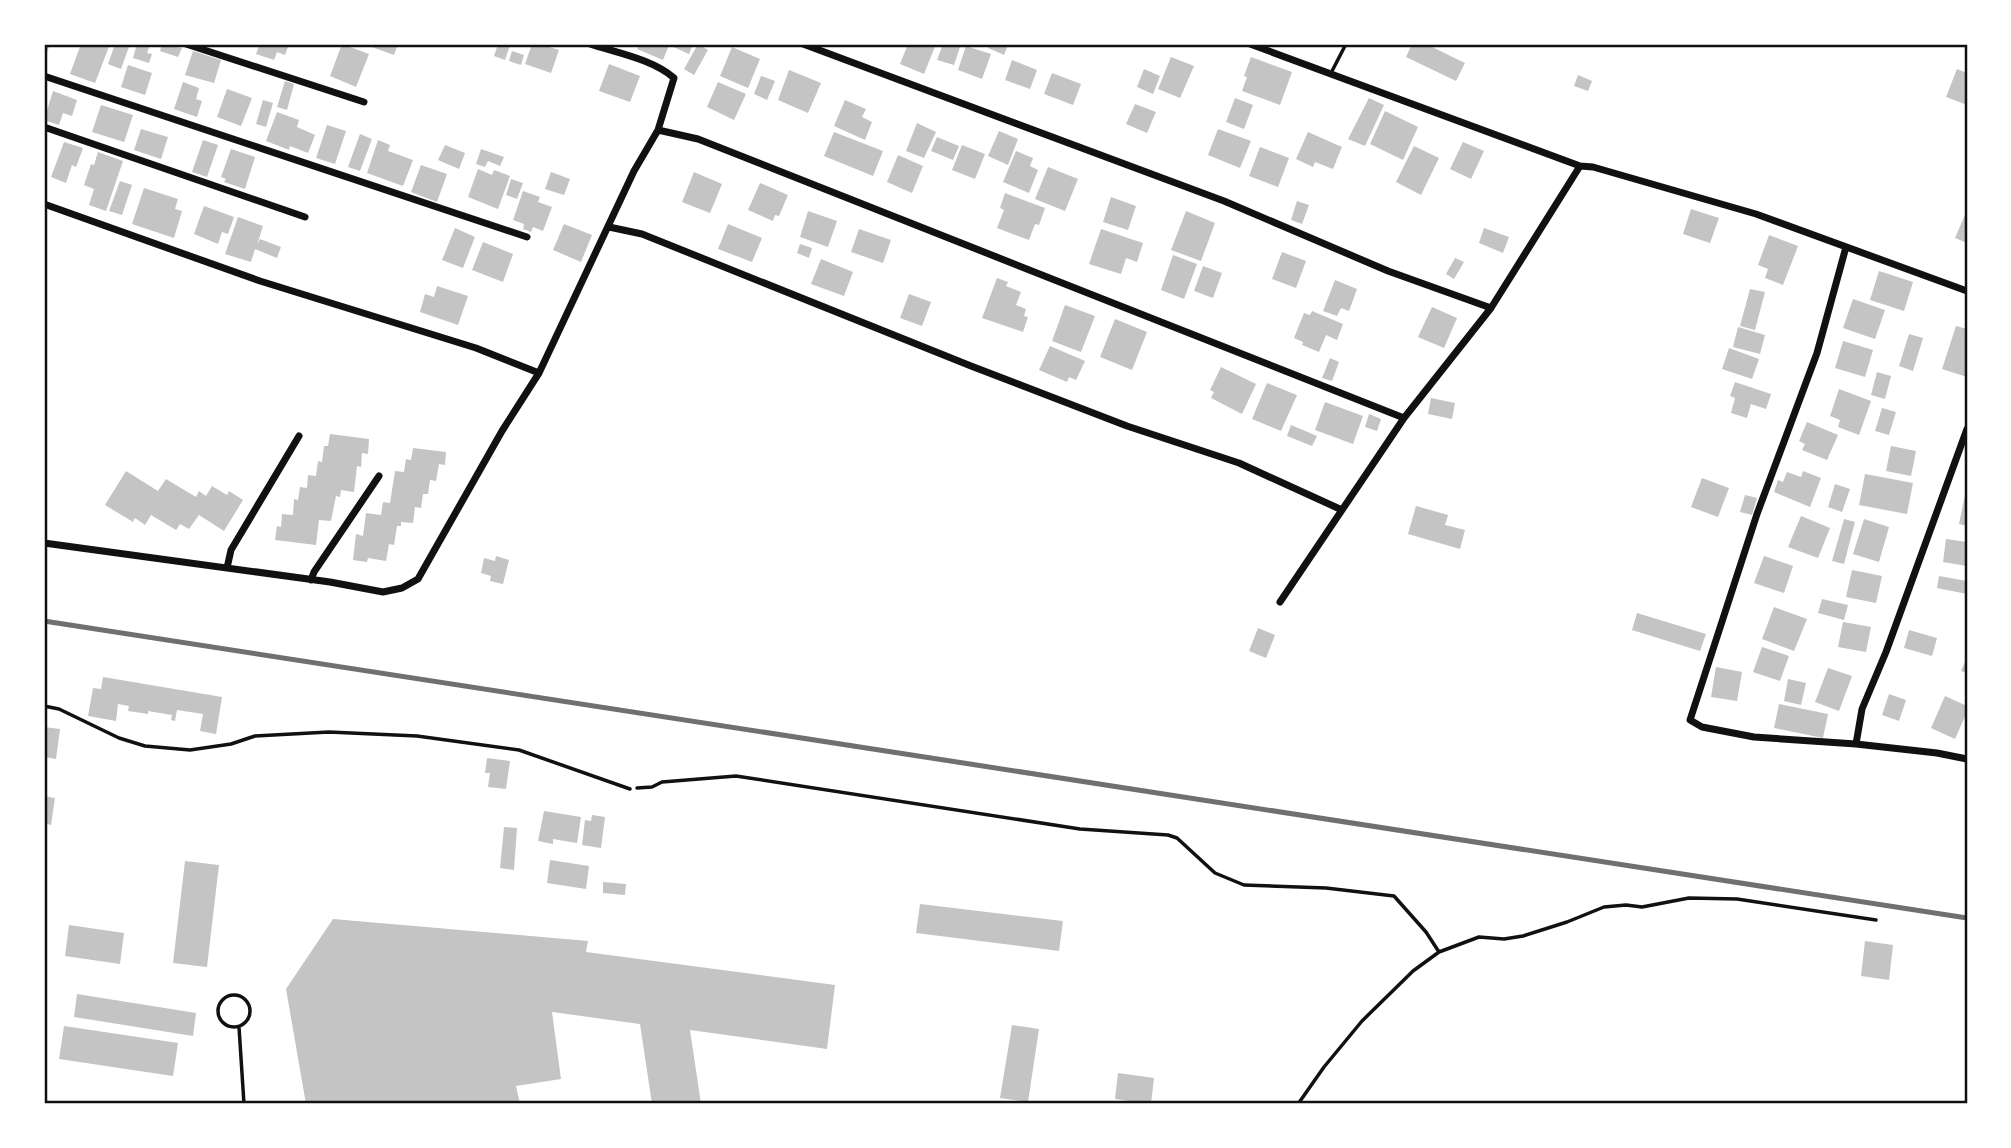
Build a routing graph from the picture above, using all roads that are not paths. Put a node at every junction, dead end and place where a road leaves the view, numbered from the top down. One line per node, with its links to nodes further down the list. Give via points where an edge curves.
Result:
1 (186, 44): 8 (street)
2 (590, 44): 10 (street, via 667,71 674,78)
3 (803, 44): 18 (street, via 1224,201 1388,271)
4 (1250, 44): 6 (street)
5 (1346, 44): 6 (lane)
6 (1330, 75): 11 (street)
7 (44, 76): 15 (street)
8 (364, 102)
9 (44, 127): 13 (street)
10 (658, 130): 14 (street, via 640,157); 20 (street, via 698,139)
11 (1580, 166): 16 (street, via 1756,214); 18 (street)
12 (44, 204): 19 (street)
13 (304, 217)
14 (610, 227): 19 (street); 24 (street, via 642,234 1127,426 1239,463)
15 (527, 237)
16 (1846, 247): 17 (street); 30 (street, via 1818,353 1757,514 1690,720 1702,727 1754,737)
17 (1967, 291)
18 (1491, 308): 20 (street)
19 (539, 373): 27 (street, via 418,579 383,592)
20 (1404, 418): 24 (street)
21 (1967, 429): 30 (street, via 1862,709)
22 (299, 436): 26 (street, via 232,550)
23 (379, 476): 27 (street)
24 (1342, 510): 28 (street)
25 (44, 543): 26 (street)
26 (227, 568): 27 (street)
27 (311, 580)
28 (1280, 602)
29 (44, 706): 32 (lane, via 145,746 190,750 255,736 329,732 417,736 520,750)
30 (1856, 744): 31 (street)
31 (1967, 758)
32 (630, 789)
33 (239, 1027): 33 (lane, via 249,1018 249,1005 243,998 229,996 218,1014 225,1025); 34 (lane)
34 (244, 1104)

